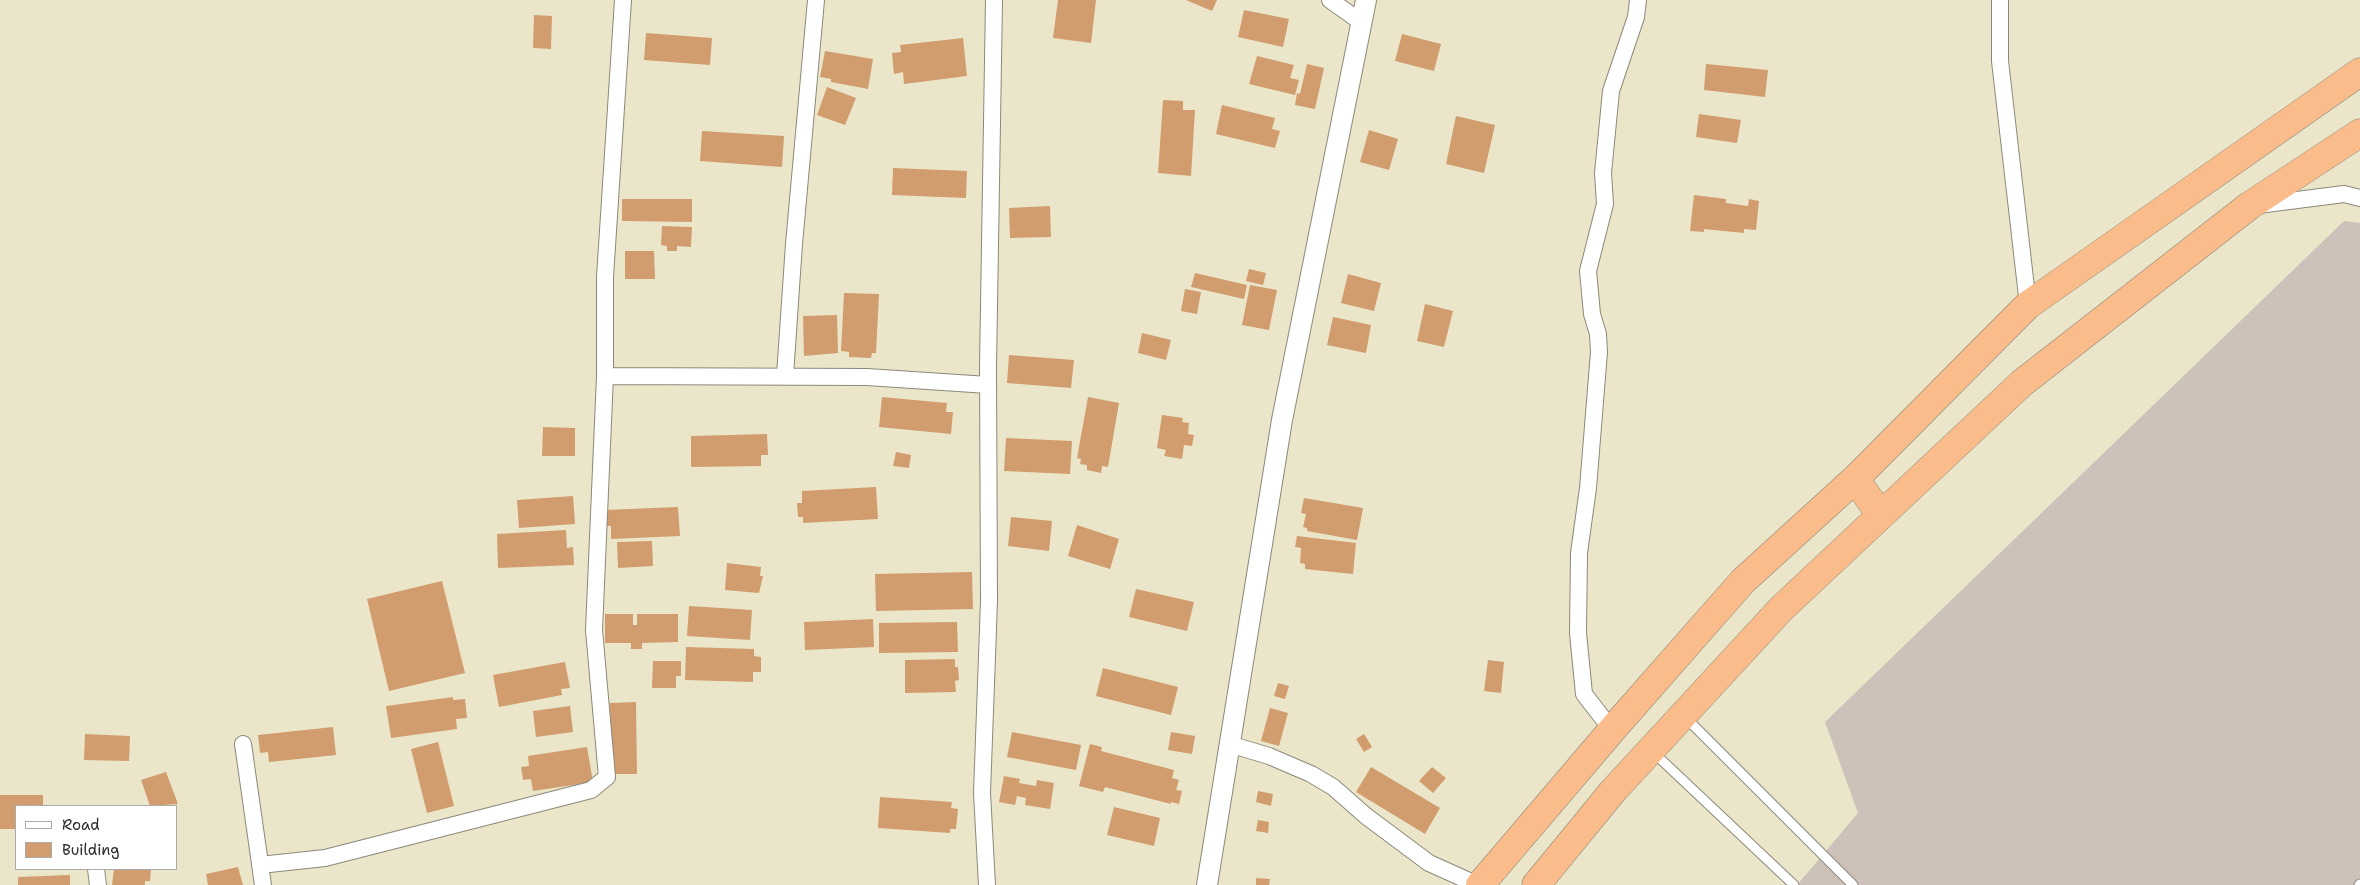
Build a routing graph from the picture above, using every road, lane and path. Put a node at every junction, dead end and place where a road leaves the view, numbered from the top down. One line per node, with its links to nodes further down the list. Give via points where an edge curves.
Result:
1 (623, 0): 15 (street, via 605,277)
2 (816, 0): 14 (street)
3 (994, 0): 16 (street)
4 (1330, 0): 8 (street)
5 (1366, 0): 8 (street)
6 (1638, 0): 20 (street, via 1636,17 1611,91 1603,173 1605,204 1588,271 1600,352 1579,553 1578,633 1584,694)
7 (2000, 0): 13 (street, via 2000,61)
8 (1361, 22): 22 (street, via 1279,438)
9 (2360, 72): 13 (highway)
10 (2360, 133): 12 (highway)
11 (2360, 198): 12 (street, via 2344,194)
12 (2249, 206): 18 (highway, via 2022,383)
13 (2028, 304): 17 (highway)
14 (785, 375): 15 (street); 16 (street)
15 (605, 376): 24 (street, via 594,630 607,777 591,790 334,856)
16 (988, 385): 29 (street, via 989,601 982,793)
17 (1855, 479): 18 (highway); 20 (highway, via 1743,581)
18 (1881, 515): 19 (highway, via 1781,608)
19 (1683, 715): 23 (highway); 33 (lane)
20 (1612, 730): 26 (highway)
21 (243, 744): 24 (street)
22 (1229, 744): 26 (street, via 1311,774 1333,787 1429,863); 30 (street)
23 (1651, 750): 31 (highway); 32 (lane)
24 (260, 865): 28 (street)
25 (96, 870): 27 (street)
26 (1488, 882)
27 (98, 885)
28 (262, 885)
29 (987, 885)
30 (1207, 885)
31 (1536, 885)
32 (1794, 885)
33 (1853, 885)

